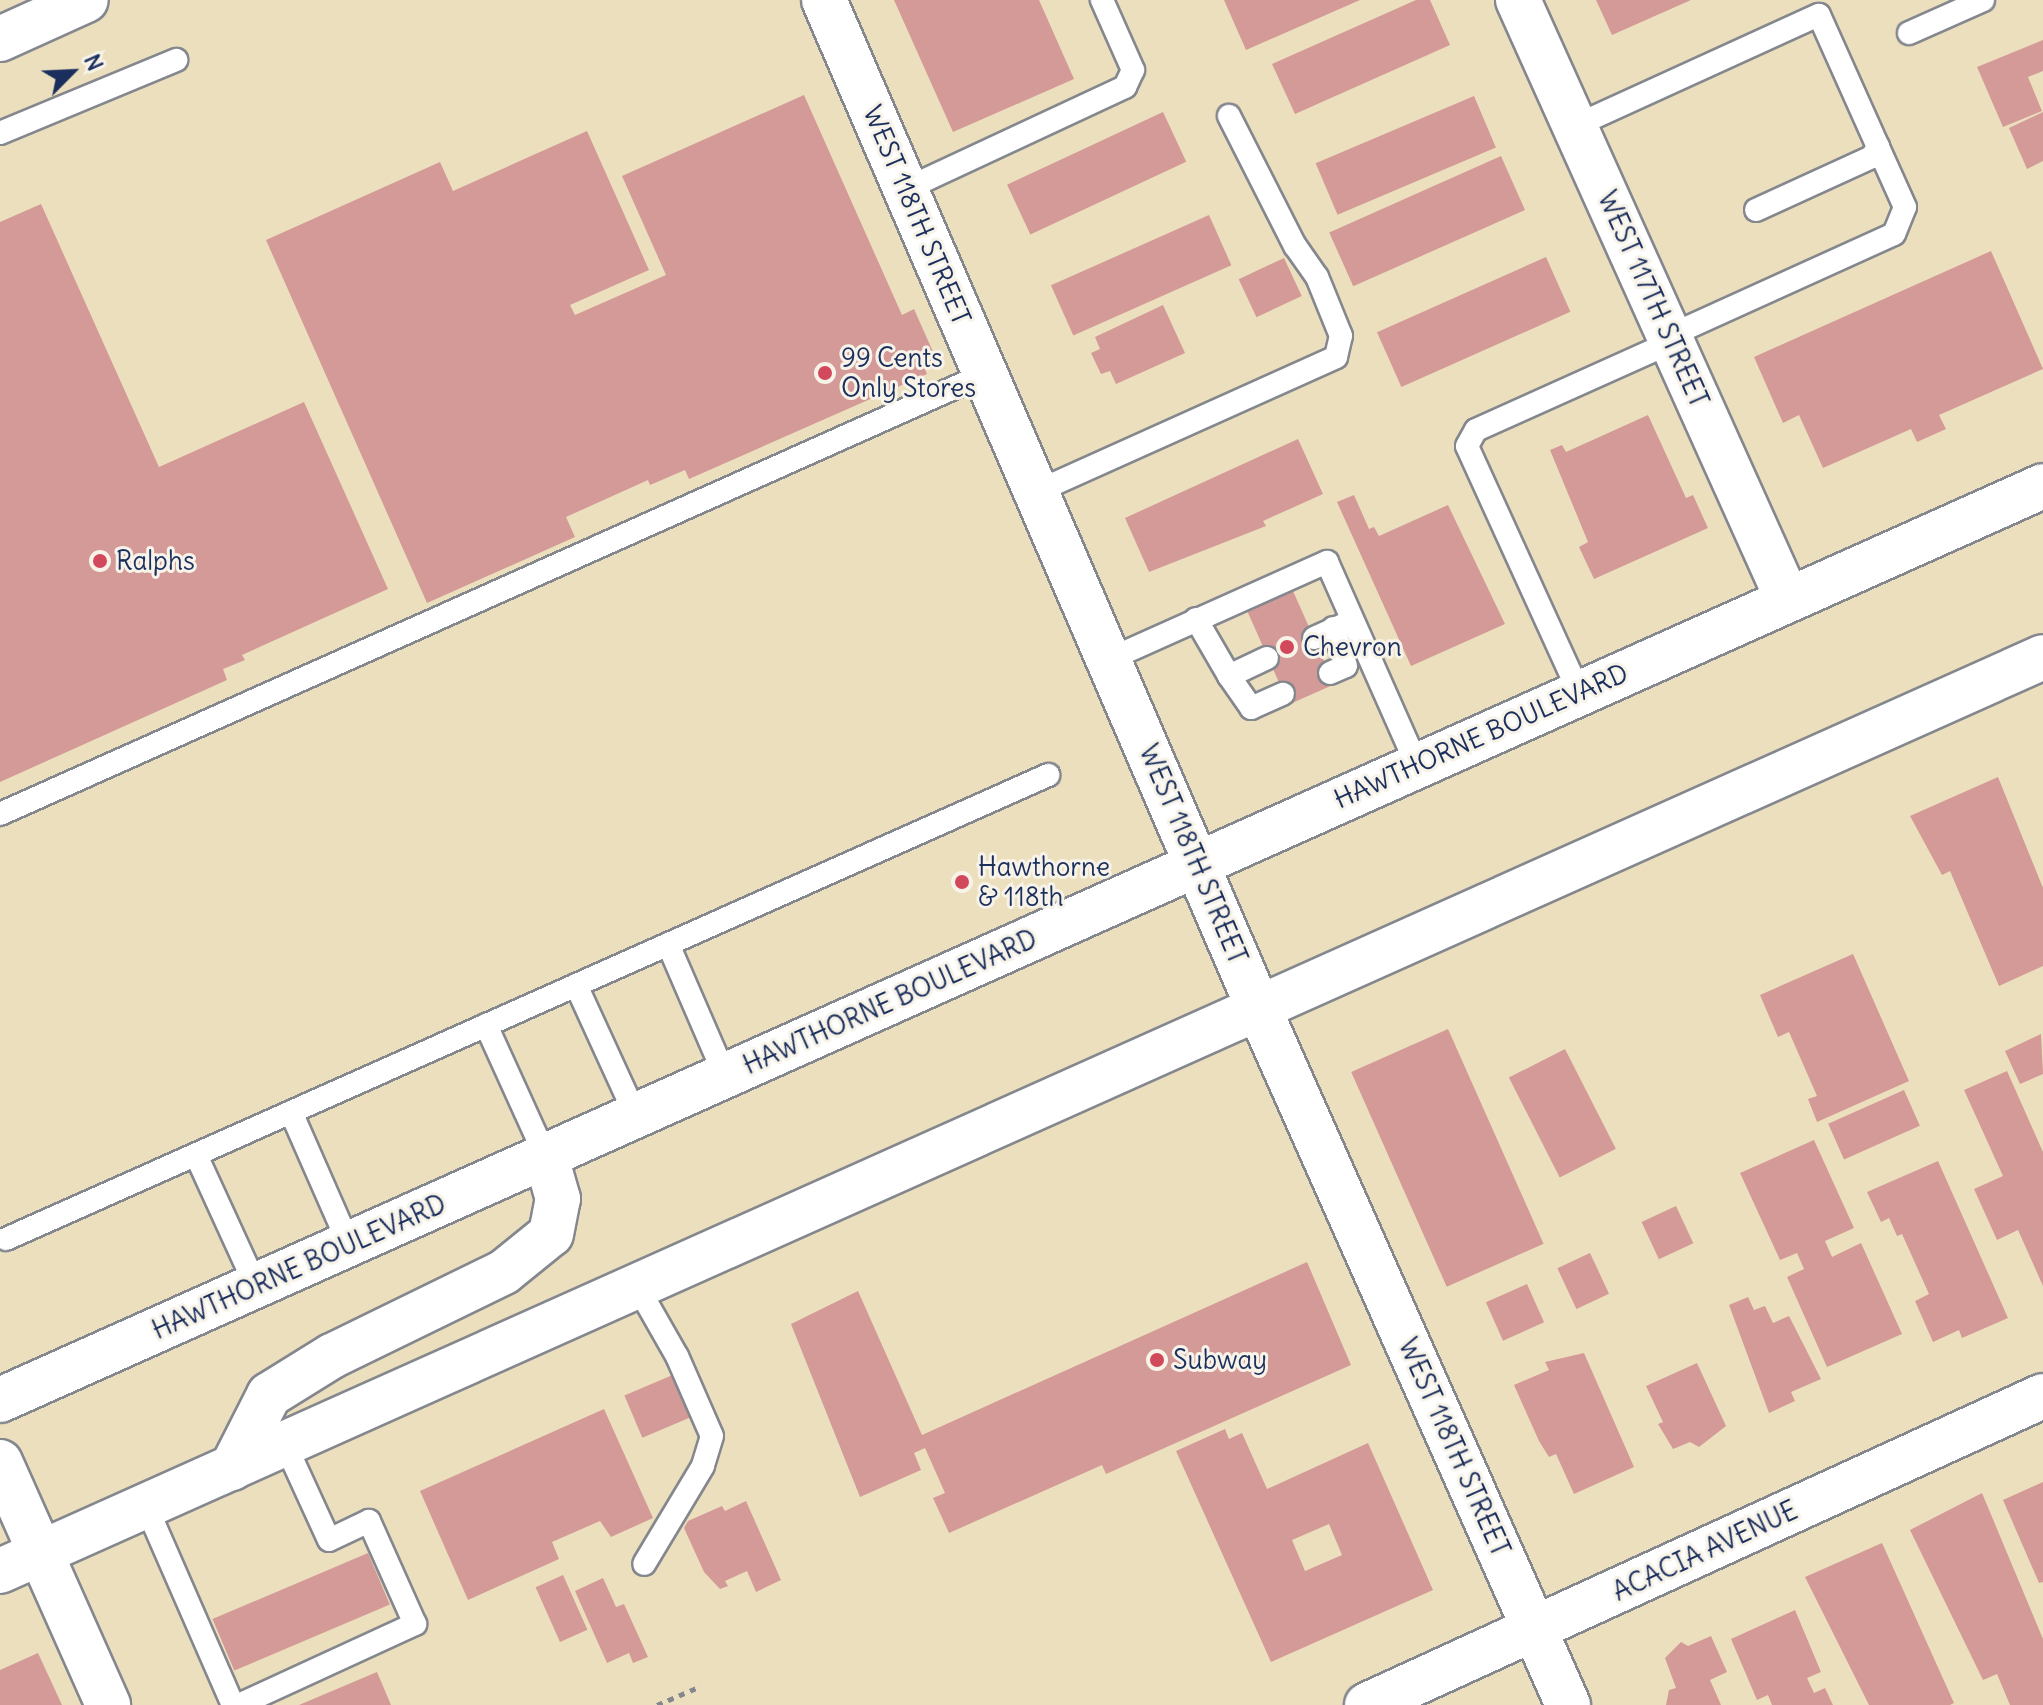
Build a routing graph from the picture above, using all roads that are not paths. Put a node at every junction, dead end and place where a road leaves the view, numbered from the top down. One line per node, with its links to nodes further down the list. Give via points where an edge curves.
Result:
1 (86, 0): 7 (main road)
2 (824, 0): 13 (main road, WEST 118TH STREET)
3 (1102, 0): 13 (lane, via 1133,70 1125,87)
4 (1518, 0): 10 (main road, WEST 117TH STREET)
5 (1983, 0): 6 (lane)
6 (1909, 33)
7 (0, 39)
8 (176, 60): 11 (lane)
9 (1229, 116): 18 (lane, via 1295,246 1317,277 1341,336 1336,357)
10 (1575, 126): 12 (lane, via 1819,15); 15 (main road, WEST 117TH STREET)
11 (0, 133)
12 (1878, 147): 14 (lane, via 1872,157); 15 (lane, via 1905,207 1894,234)
13 (906, 189): 16 (main road, WEST 118TH STREET)
14 (1756, 210)
15 (1671, 339): 19 (main road, WEST 117TH STREET); 27 (lane, via 1476,430 1467,446)
16 (985, 374): 18 (main road, WEST 118TH STREET); 31 (lane)
17 (2043, 486): 19 (main road, HAWTHORNE BOULEVARD)
18 (1036, 492): 24 (main road, WEST 118TH STREET)
19 (1787, 598): 27 (main road, HAWTHORNE BOULEVARD)
20 (1196, 619): 21 (lane, via 1327,562); 24 (lane); 26 (lane)
21 (1333, 629): 25 (lane, via 1346,666); 29 (lane)
22 (2043, 657): 35 (main road)
23 (1267, 658): 26 (lane)
24 (1110, 659): 32 (main road, WEST 118TH STREET)
25 (1330, 673)
26 (1229, 676): 28 (lane, via 1251,708)
27 (1579, 692): 29 (main road, HAWTHORNE BOULEVARD)
28 (1283, 694)
29 (1417, 765): 32 (main road, HAWTHORNE BOULEVARD)
30 (1048, 775): 33 (lane)
31 (0, 814)
32 (1197, 863): 35 (main road, WEST 118TH STREET); 37 (main road, HAWTHORNE BOULEVARD)
33 (668, 944): 34 (lane); 37 (lane)
34 (576, 985): 36 (lane); 39 (lane)
35 (1258, 1007): 45 (main road); 54 (main road, WEST 118TH STREET)
36 (486, 1025): 38 (lane); 41 (lane)
37 (725, 1076): 39 (main road, HAWTHORNE BOULEVARD)
38 (291, 1112): 40 (lane); 43 (lane)
39 (636, 1116): 41 (main road, HAWTHORNE BOULEVARD)
40 (196, 1155): 42 (lane); 44 (lane)
41 (546, 1157): 43 (main road, HAWTHORNE BOULEVARD); 50 (main road, via 558,1199 551,1234 504,1272 332,1356 269,1395)
42 (6, 1239)
43 (349, 1244): 44 (main road, HAWTHORNE BOULEVARD)
44 (256, 1286): 47 (main road, HAWTHORNE BOULEVARD)
45 (637, 1286): 48 (main road); 53 (lane, via 677,1356 712,1436 703,1466)
46 (2043, 1396): 54 (main road, ACACIA AVENUE)
47 (0, 1400)
48 (285, 1444): 50 (main road); 56 (lane, via 329,1540 369,1521 415,1624)
49 (0, 1462): 52 (main road)
50 (232, 1468): 51 (main road)
51 (146, 1506): 52 (main road); 56 (lane)
52 (19, 1562): 55 (main road)
53 (644, 1564)
54 (1535, 1629): 57 (main road, ACACIA AVENUE); 58 (main road, WEST 118TH STREET)
55 (108, 1705)
56 (236, 1705)
57 (1367, 1705)
58 (1568, 1705)

